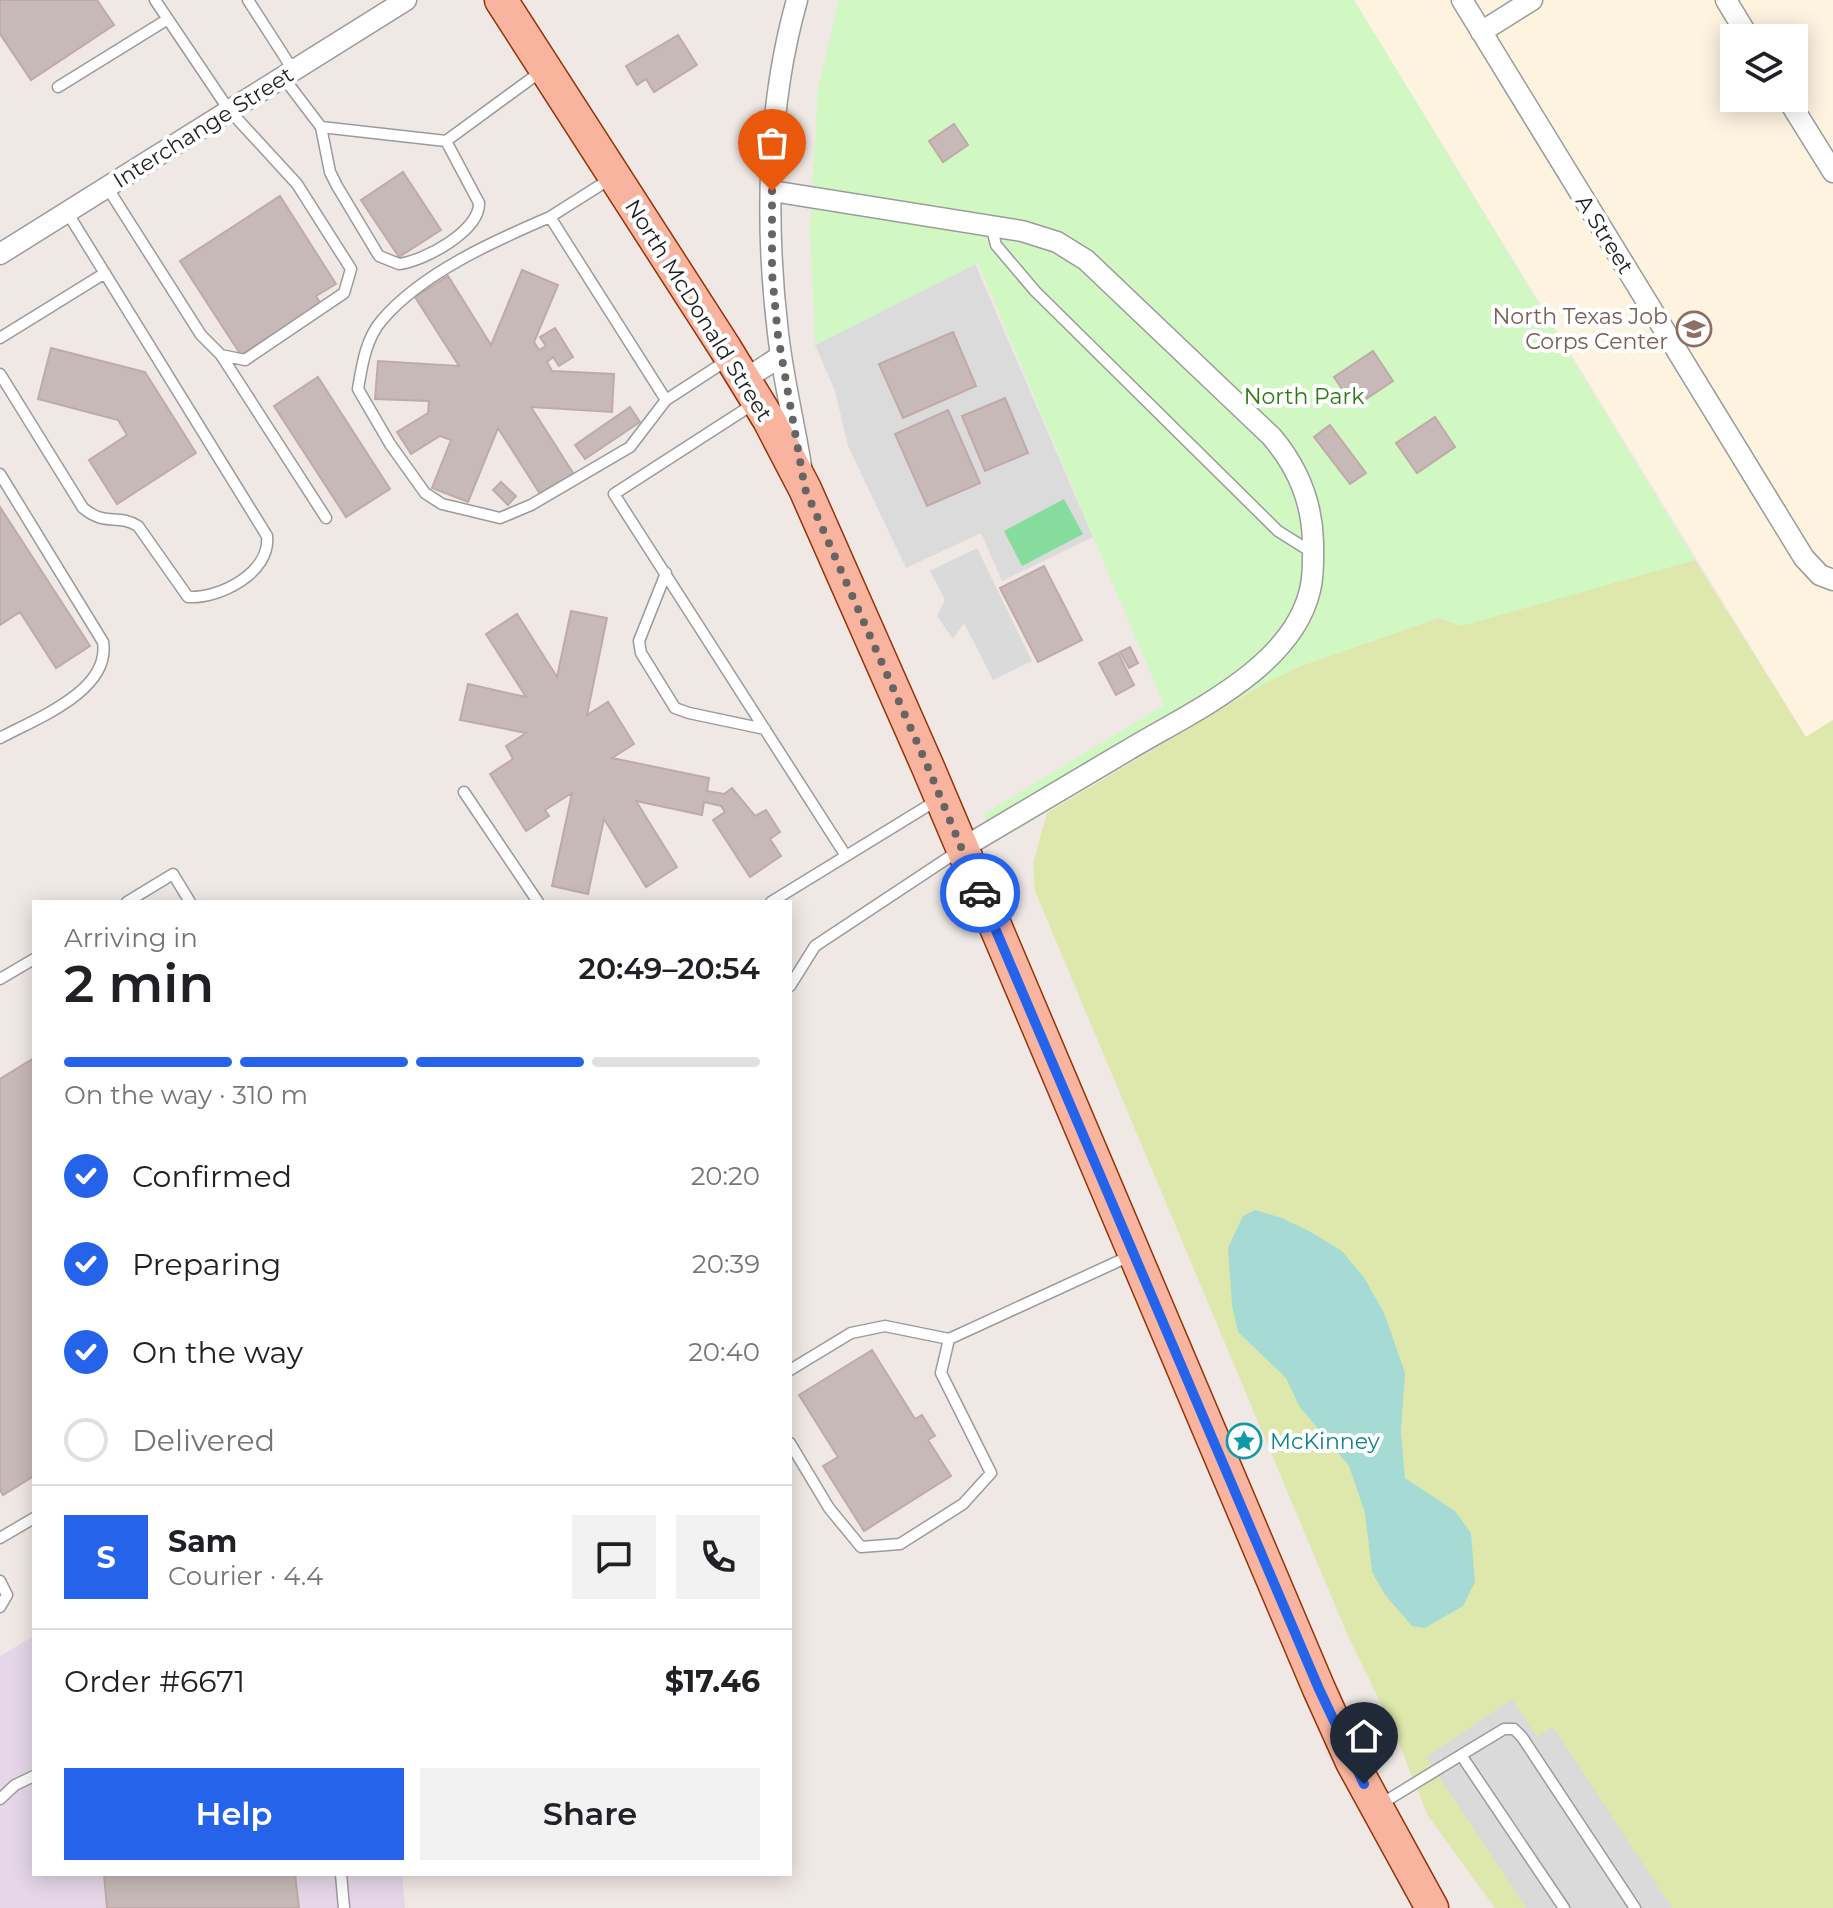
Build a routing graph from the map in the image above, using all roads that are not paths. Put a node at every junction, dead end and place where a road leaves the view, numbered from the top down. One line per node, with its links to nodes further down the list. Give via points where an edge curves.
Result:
1 (155, 0): 9 (lane)
2 (248, 0): 13 (lane)
3 (406, 0): 13 (street, Interchange Street)
4 (501, 0): 12 (main road, North McDonald Street)
5 (797, 0): 22 (street, via 777,101)
6 (1462, 0): 11 (street, A Street)
7 (1532, 0): 11 (street)
8 (1726, 0): 10 (street)
9 (168, 19): 14 (lane); 15 (lane)
10 (1741, 24)
11 (1481, 32): 39 (street, A Street, via 1804,558)
12 (545, 69): 18 (lane); 20 (main road, North McDonald Street)
13 (288, 74): 15 (street, Interchange Street); 17 (lane)
14 (58, 87)
15 (229, 110): 21 (street, Interchange Street); 29 (lane, via 297,184 351,269 344,293 245,360)
16 (1796, 112): 19 (street)
17 (321, 127): 18 (lane); 18 (lane, via 337,186 379,256 393,264 441,247 464,232 479,213 479,203)
18 (446, 141)
19 (1833, 172)
20 (614, 176): 24 (lane); 32 (main road, North McDonald Street)
21 (107, 187): 23 (street, Interchange Street); 29 (lane, via 201,335)
22 (772, 191): 25 (street); 30 (street, via 772,273)
23 (67, 212): 26 (street, Interchange Street); 27 (lane)
24 (550, 217): 33 (lane); 33 (lane, via 456,263 381,321 365,352 358,389 390,444 425,493 442,504 500,518 630,447)
25 (991, 225): 37 (lane, via 996,245 1035,291 1278,531); 37 (street, via 1039,234 1086,260 1272,437 1306,495)
26 (0, 254)
27 (105, 273): 28 (lane); 31 (lane, via 267,536 268,547 247,576 205,598 188,597 138,526 126,518 94,517 83,508)
28 (0, 338)
29 (221, 355): 36 (lane)
30 (781, 356): 32 (street); 35 (street)
31 (0, 374)
32 (744, 380): 33 (lane); 35 (main road, North McDonald Street); 38 (lane, via 614,494)
33 (666, 400)
34 (0, 474): 41 (lane, via 105,653 101,669 76,697)
35 (805, 489): 43 (main road, North McDonald Street)
36 (326, 518)
37 (1313, 553): 44 (street, via 1301,616 1263,664)
38 (666, 573): 40 (lane); 40 (lane, via 639,641 675,708)
39 (1833, 580)
40 (765, 729): 45 (lane)
41 (0, 738)
42 (464, 792): 48 (lane)
43 (940, 798): 44 (main road, North McDonald Street); 45 (lane)
44 (961, 849): 52 (lane, via 815,946); 53 (main road, North McDonald Street)
45 (846, 856): 49 (lane)
46 (130, 900): 47 (lane, via 173,874)
47 (189, 900)
48 (537, 900)
49 (774, 900)
50 (32, 960): 51 (lane)
51 (0, 979)
52 (792, 983)
53 (1134, 1254): 54 (lane); 64 (main road, North McDonald Street, via 1319,1689)
54 (949, 1339): 55 (lane, via 885,1326 851,1333); 56 (lane, via 941,1373 991,1473 963,1504 900,1544 861,1547 829,1508)
55 (792, 1369)
56 (792, 1446)
57 (32, 1523): 58 (lane)
58 (0, 1538)
59 (0, 1581): 60 (lane, via 7,1595)
60 (0, 1607)
61 (1461, 1755): 64 (lane); 68 (lane); 69 (lane, via 1504,1729 1514,1729)
62 (32, 1777): 63 (lane)
63 (0, 1799)
64 (1376, 1806): 67 (main road, North McDonald Street)
65 (341, 1876): 66 (lane)
66 (344, 1908)
67 (1432, 1908)
68 (1564, 1908)
69 (1635, 1908)

